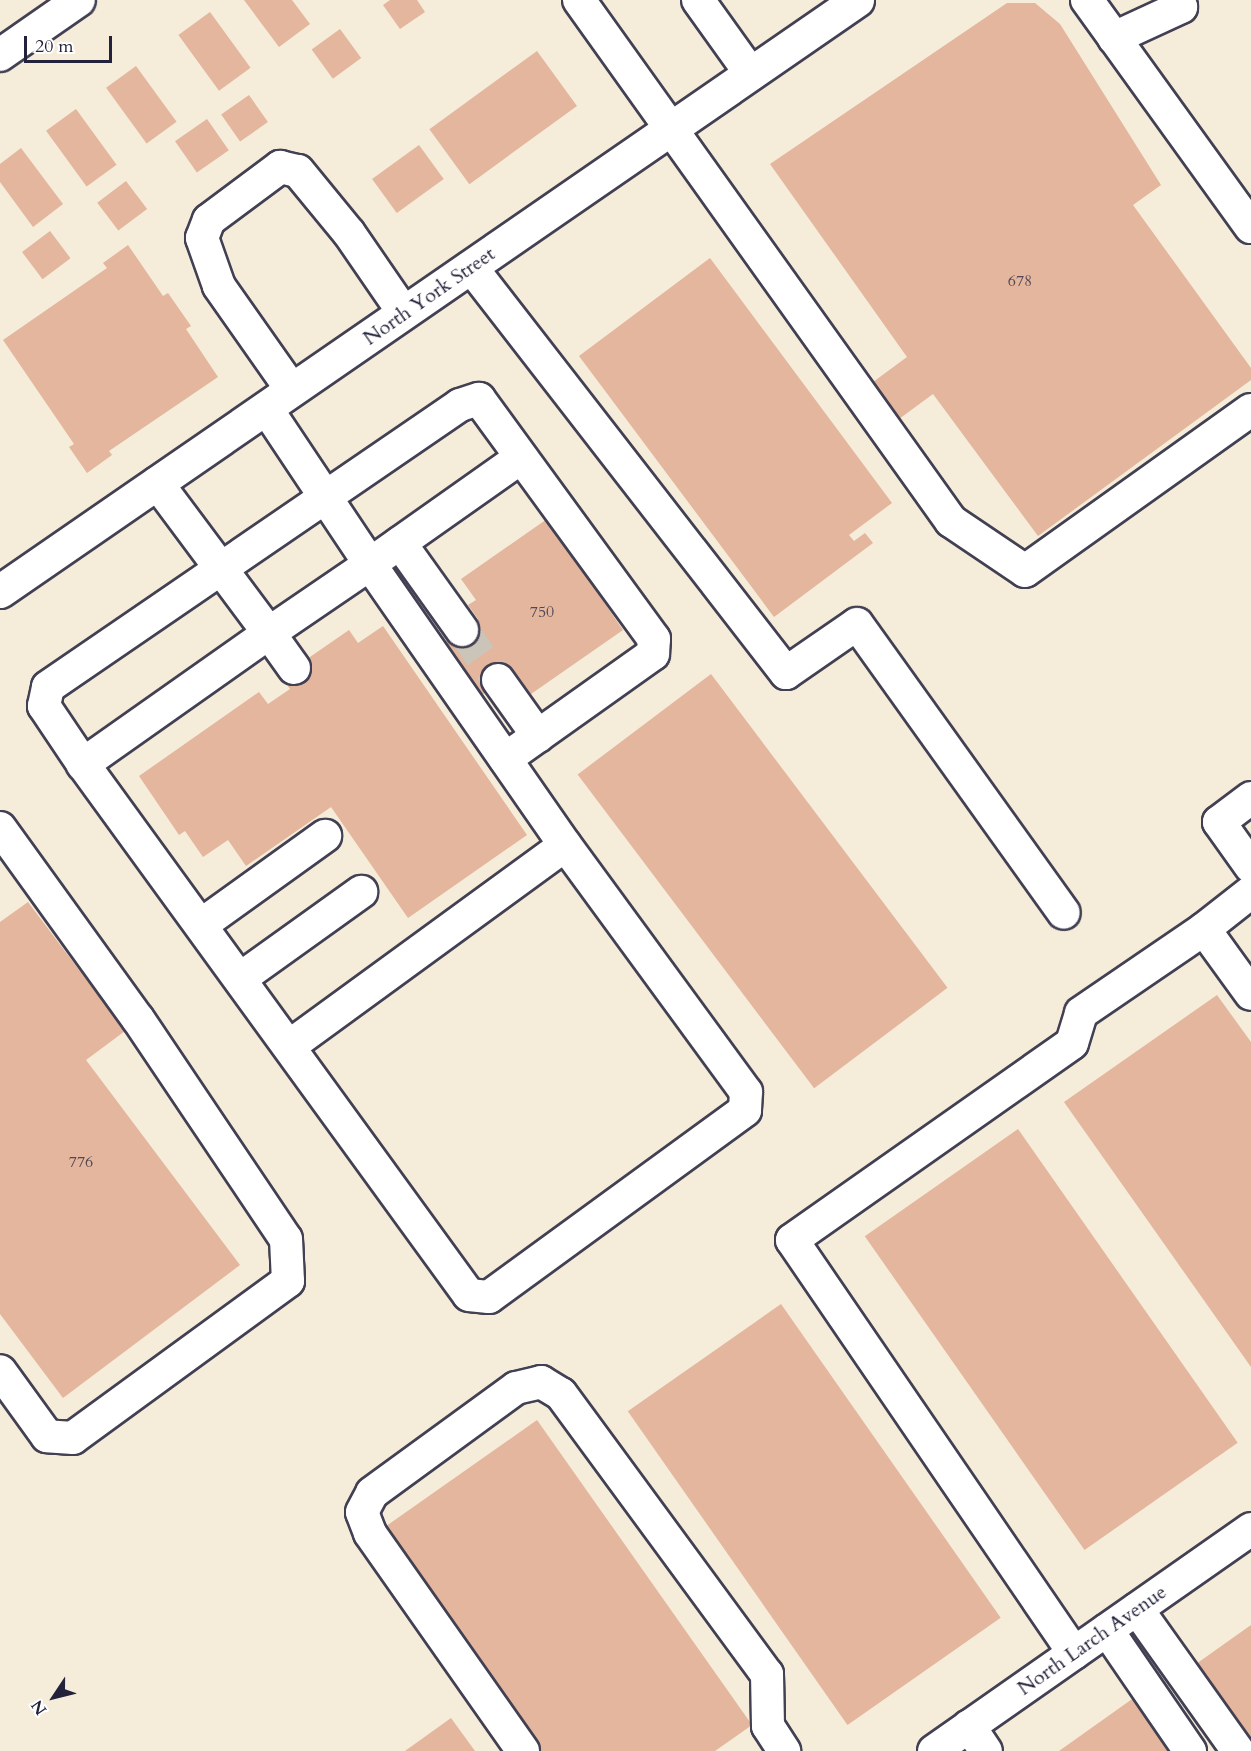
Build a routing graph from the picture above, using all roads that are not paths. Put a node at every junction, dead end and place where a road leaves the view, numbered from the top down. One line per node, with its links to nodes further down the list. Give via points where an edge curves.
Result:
1 (79, 0): 8 (street)
2 (579, 0): 10 (street)
3 (698, 0): 9 (street)
4 (857, 0): 9 (main road, North York Street)
5 (1087, 0): 7 (street)
6 (1176, 0): 7 (street, via 1181,7)
7 (1114, 38): 11 (street)
8 (0, 55)
9 (751, 74): 10 (main road, North York Street)
10 (673, 128): 12 (main road, North York Street); 15 (street, via 951,521 1025,571)
11 (1251, 227)
12 (471, 267): 13 (main road, North York Street); 37 (street, via 786,673 857,624)
13 (404, 313): 14 (main road, North York Street); 14 (street, via 349,233 298,171 280,167 209,220 202,238 219,286)
14 (279, 399): 17 (main road, North York Street); 18 (street)
15 (1251, 410)
16 (520, 458): 18 (street, via 478,399 460,405); 19 (street); 27 (street, via 654,639 653,654)
17 (157, 483): 21 (street); 22 (main road, North York Street)
18 (326, 497): 20 (street); 21 (street)
19 (400, 543): 20 (street); 23 (street)
20 (370, 564): 24 (street); 28 (street)
21 (219, 570): 24 (street); 29 (street, via 48,687 44,706)
22 (0, 591)
23 (462, 630)
24 (269, 633): 25 (street); 29 (street)
25 (294, 668)
26 (498, 680): 27 (street)
27 (538, 736): 28 (street)
28 (505, 759): 33 (street)
29 (83, 764): 38 (street)
30 (1251, 798): 34 (street, via 1219,822)
31 (0, 828): 43 (street, via 132,1011 286,1239 288,1281 73,1438 47,1436)
32 (325, 836): 38 (street)
33 (565, 845): 42 (street); 42 (street, via 746,1092 745,1110 489,1297 469,1295)
34 (1251, 867)
35 (361, 892): 40 (street)
36 (1251, 892): 39 (street)
37 (1064, 913)
38 (201, 925): 40 (street)
39 (1204, 929): 41 (street); 47 (street, via 1082,1013 1072,1043 792,1240)
40 (241, 978): 42 (street)
41 (1251, 994)
42 (291, 1044)
43 (0, 1371)
44 (1251, 1529): 45 (street, North Larch Avenue)
45 (1137, 1609): 46 (street, North Larch Avenue); 53 (street)
46 (1107, 1630): 47 (street, North Larch Avenue); 52 (street)
47 (1074, 1653): 48 (street, North Larch Avenue)
48 (977, 1739): 51 (street, North Larch Avenue)
49 (523, 1751): 50 (street, via 370,1533 362,1512 372,1493 516,1388 541,1382 561,1394 767,1674 768,1726)
50 (784, 1751)
51 (934, 1751)
52 (1190, 1751)
53 (1238, 1751)

